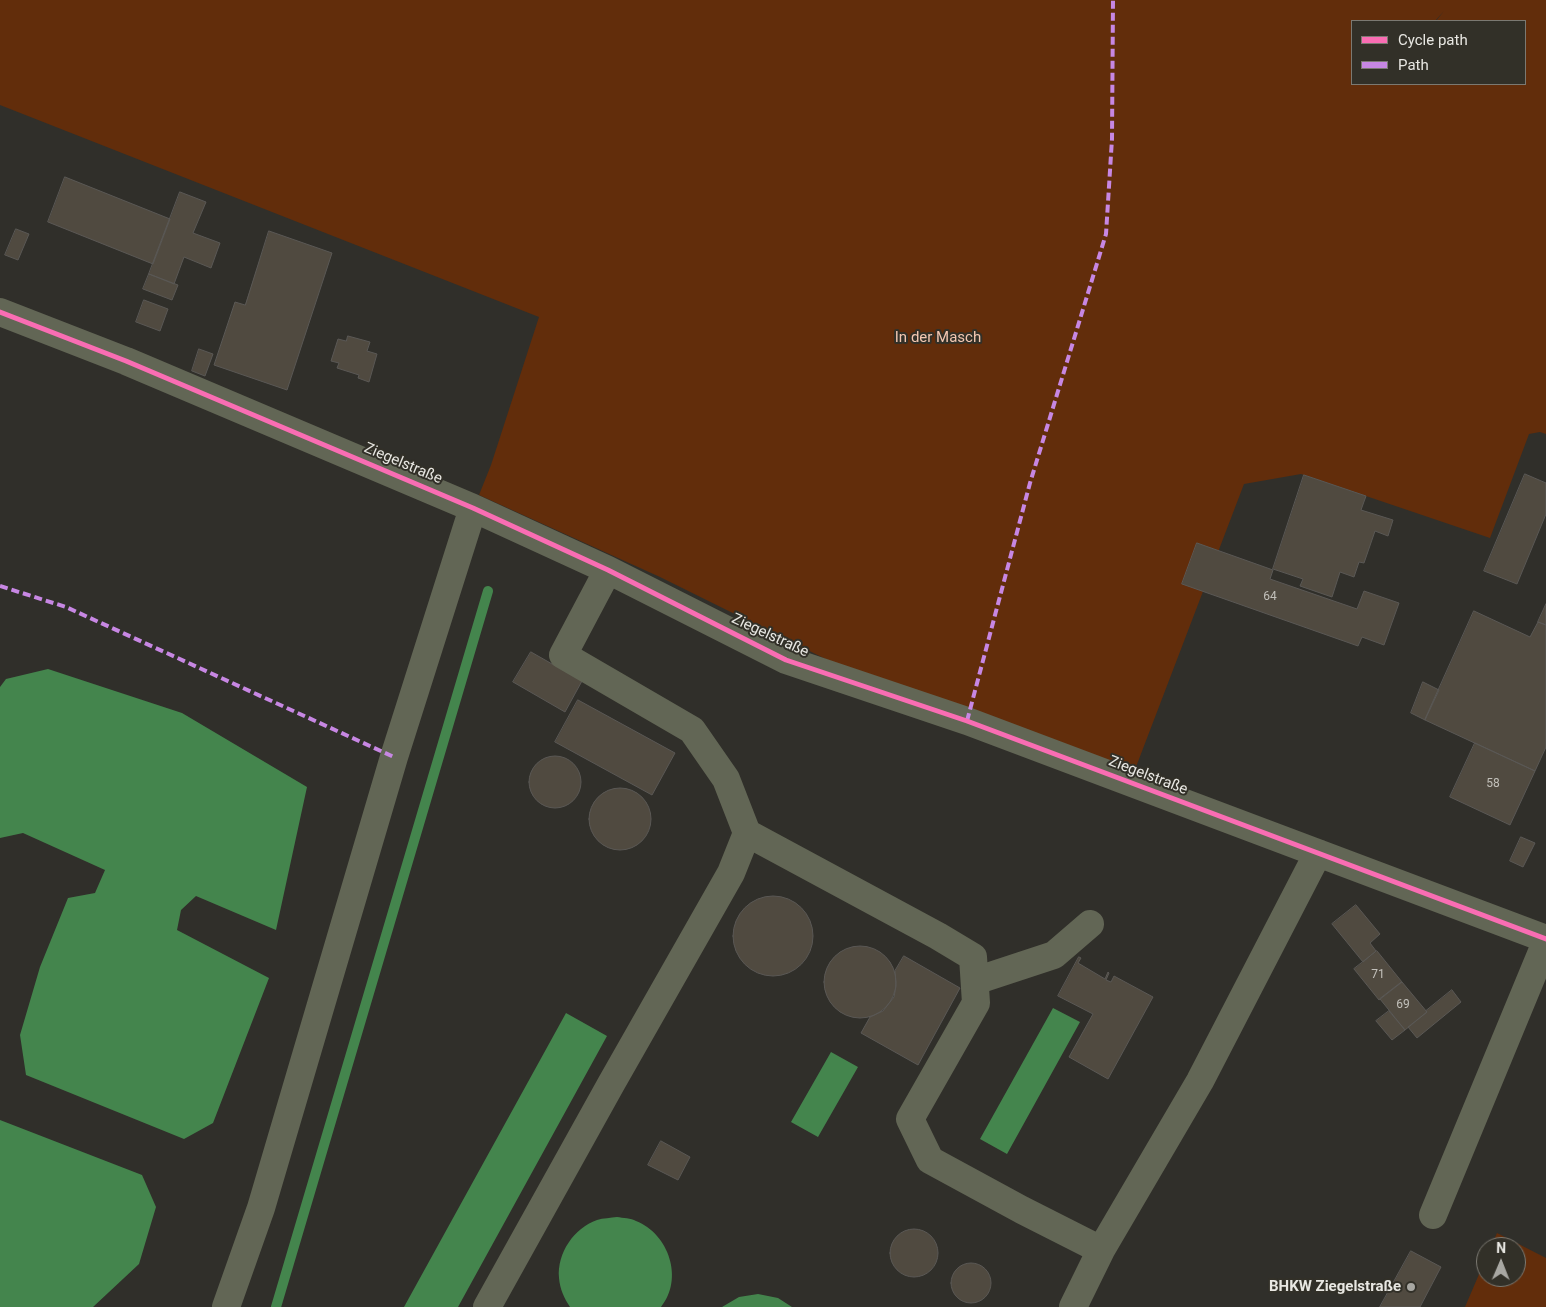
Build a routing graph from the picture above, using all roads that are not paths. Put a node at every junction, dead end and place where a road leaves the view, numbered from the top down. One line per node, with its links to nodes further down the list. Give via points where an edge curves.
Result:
1 (0, 312): 2 (street, Ziegelstraße, via 126,361)
2 (473, 508): 3 (street, Ziegelstraße); 11 (street, via 392,766 261,1208)
3 (608, 570): 4 (street, via 563,655 692,730 726,779); 5 (street, Ziegelstraße, via 786,660 967,721)
4 (747, 833): 8 (street, via 973,957); 12 (street, via 731,873)
5 (1318, 853): 7 (street, Ziegelstraße); 10 (street, via 1200,1081)
6 (1090, 924): 8 (street, via 1054,955)
7 (1546, 940): 9 (street)
8 (975, 980): 10 (street, via 976,1003 910,1119 930,1160)
9 (1433, 1215)
10 (1100, 1250): 13 (street)
11 (226, 1307)
12 (487, 1307)
13 (1073, 1307)

